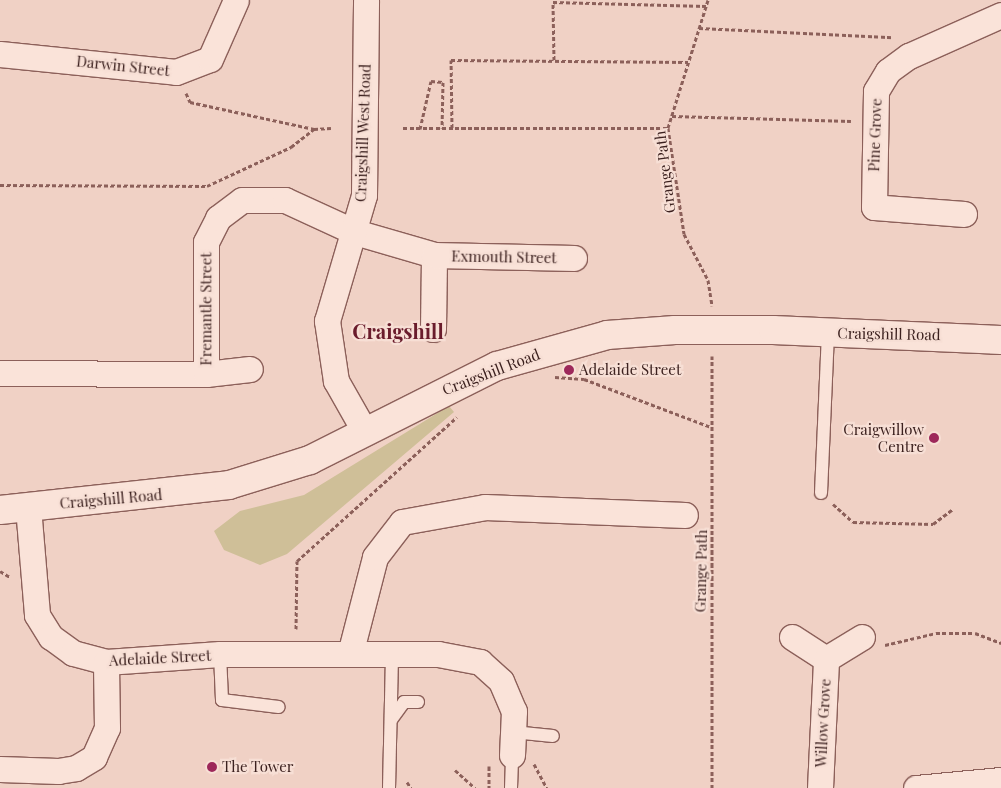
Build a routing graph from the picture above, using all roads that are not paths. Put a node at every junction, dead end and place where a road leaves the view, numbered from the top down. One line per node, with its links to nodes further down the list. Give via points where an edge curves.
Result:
1 (236, 0): 4 (street, Darwin Street, via 210,59 176,72)
2 (366, 0): 6 (street, Craigshill West Road, via 364,195)
3 (1001, 15): 5 (street, Pine Grove, via 909,56 888,71 876,91 874,207)
4 (0, 54)
5 (964, 214)
6 (355, 232): 7 (street, Exmouth Street); 14 (street, Fremantle Street, via 285,200 263,197 242,200 218,218 206,242); 15 (street, Craigshill West Road, via 327,321 336,381)
7 (434, 255): 8 (street, Exmouth Street); 9 (street, Exmouth Street)
8 (574, 258)
9 (433, 330)
10 (828, 333): 11 (street, Craigshill Road); 15 (street, Craigshill Road, via 675,330 607,335 497,366); 16 (lane)
11 (1001, 340)
12 (250, 369): 14 (street, Fremantle Street)
13 (0, 373): 14 (street, Fremantle Street)
14 (206, 374)
15 (365, 432): 17 (street, Craigshill Road, via 310,460 228,485)
16 (821, 493)
17 (28, 507): 18 (street, Craigshill Road); 26 (street, Adelaide Street, via 37,615 51,637 73,653)
18 (0, 510)
19 (685, 515): 23 (street, via 484,507 402,522 375,557)
20 (792, 637): 25 (street, Willow Grove)
21 (862, 637): 25 (street, Willow Grove)
22 (220, 654): 23 (street, Adelaide Street); 26 (street, Adelaide Street); 28 (lane, via 222,700)
23 (350, 654): 24 (street, Adelaide Street)
24 (392, 654): 29 (lane); 31 (street, Adelaide Street, via 438,654 480,662 501,681 514,711)
25 (826, 659): 36 (street, Willow Grove)
26 (106, 662): 32 (street, via 107,728 94,757 76,768 58,771)
27 (418, 702): 29 (lane, via 404,702)
28 (279, 707)
29 (391, 720): 34 (lane)
30 (553, 736): 31 (lane)
31 (512, 743): 35 (lane)
32 (0, 769)
33 (1001, 780): 37 (street)
34 (389, 788)
35 (511, 788)
36 (820, 788)
37 (916, 788)

